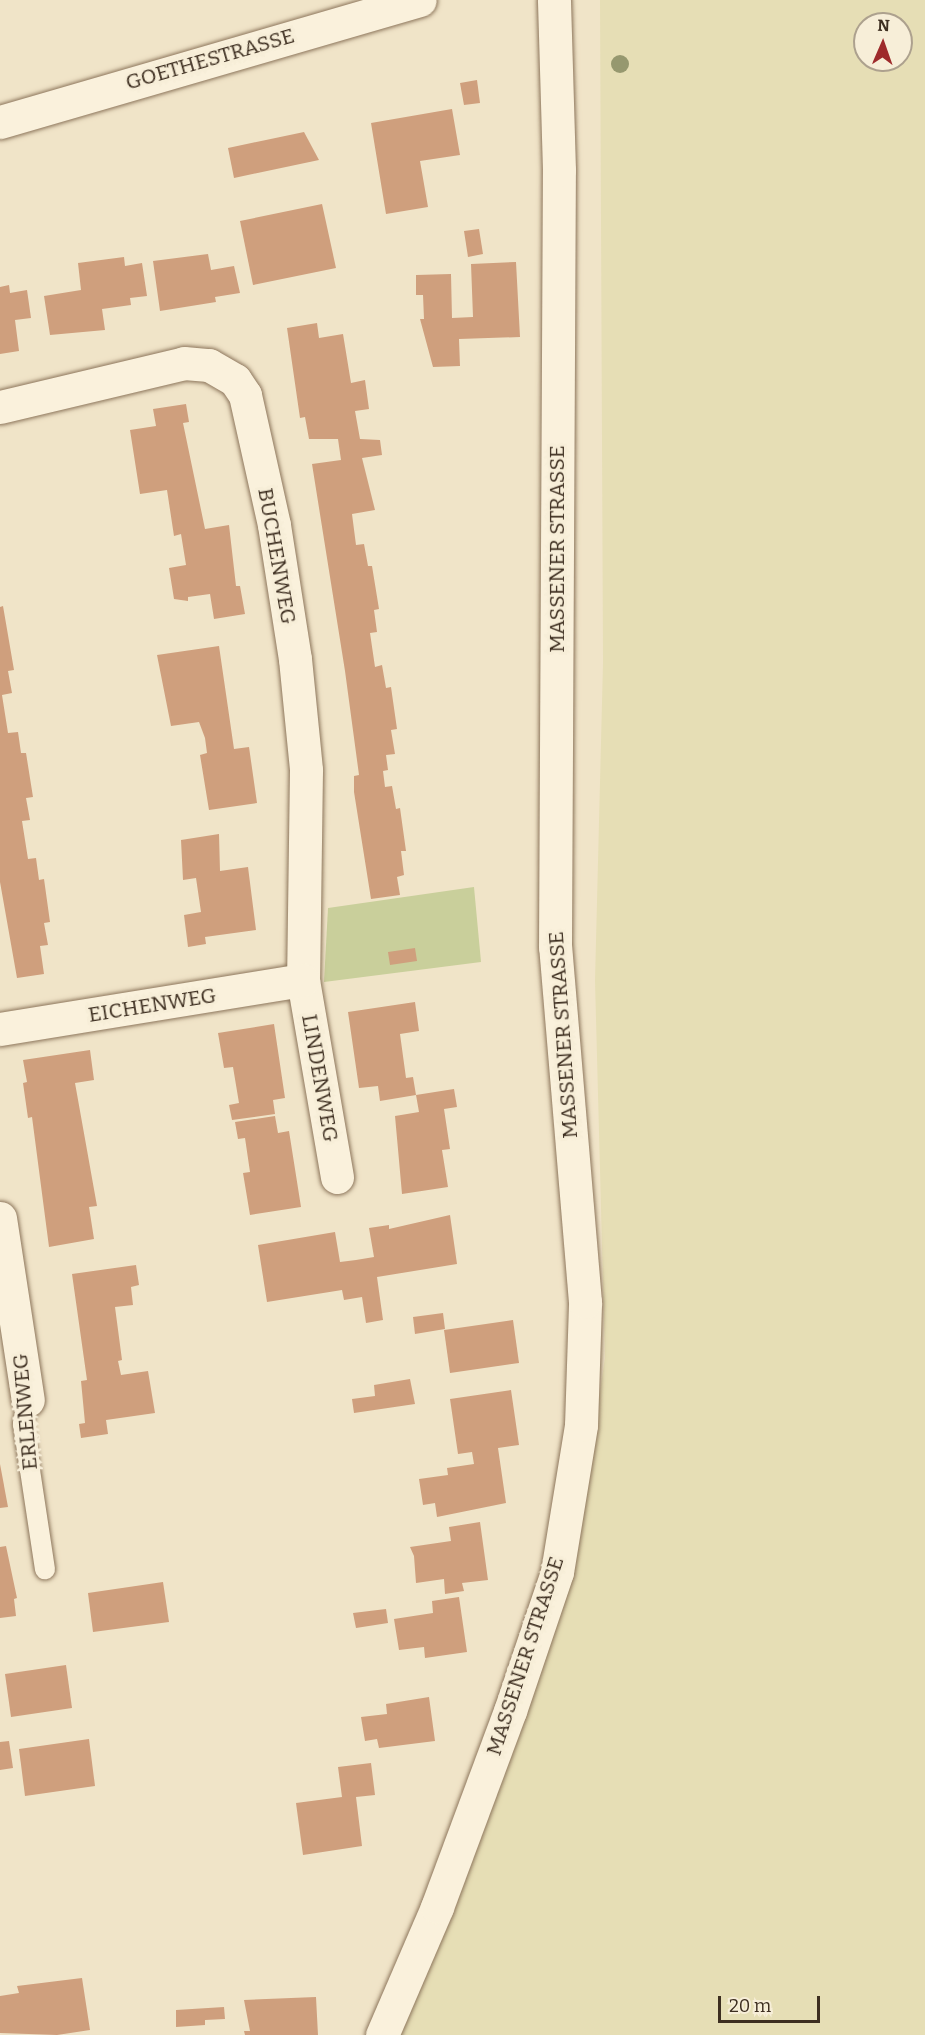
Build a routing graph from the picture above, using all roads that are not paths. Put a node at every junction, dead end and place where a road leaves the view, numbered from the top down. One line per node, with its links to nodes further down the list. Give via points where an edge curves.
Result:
1 (420, 0): 3 (street, GOETHESTRASSE)
2 (554, 0): 11 (street, MASSENER STRASSE, via 559,170 555,947 585,1302 581,1425 557,1572 437,1907)
3 (0, 122)
4 (0, 407): 5 (street, BUCHENWEG, via 184,363 209,365 235,380 245,395 274,525 306,770)
5 (303, 980): 6 (street, EICHENWEG); 7 (street, LINDENWEG)
6 (0, 1029)
7 (337, 1176)
8 (0, 1218): 9 (street, ERLENWEG)
9 (28, 1400): 10 (lane, ERLENWEG, via 23,1424)
10 (45, 1569)
11 (382, 2035)

